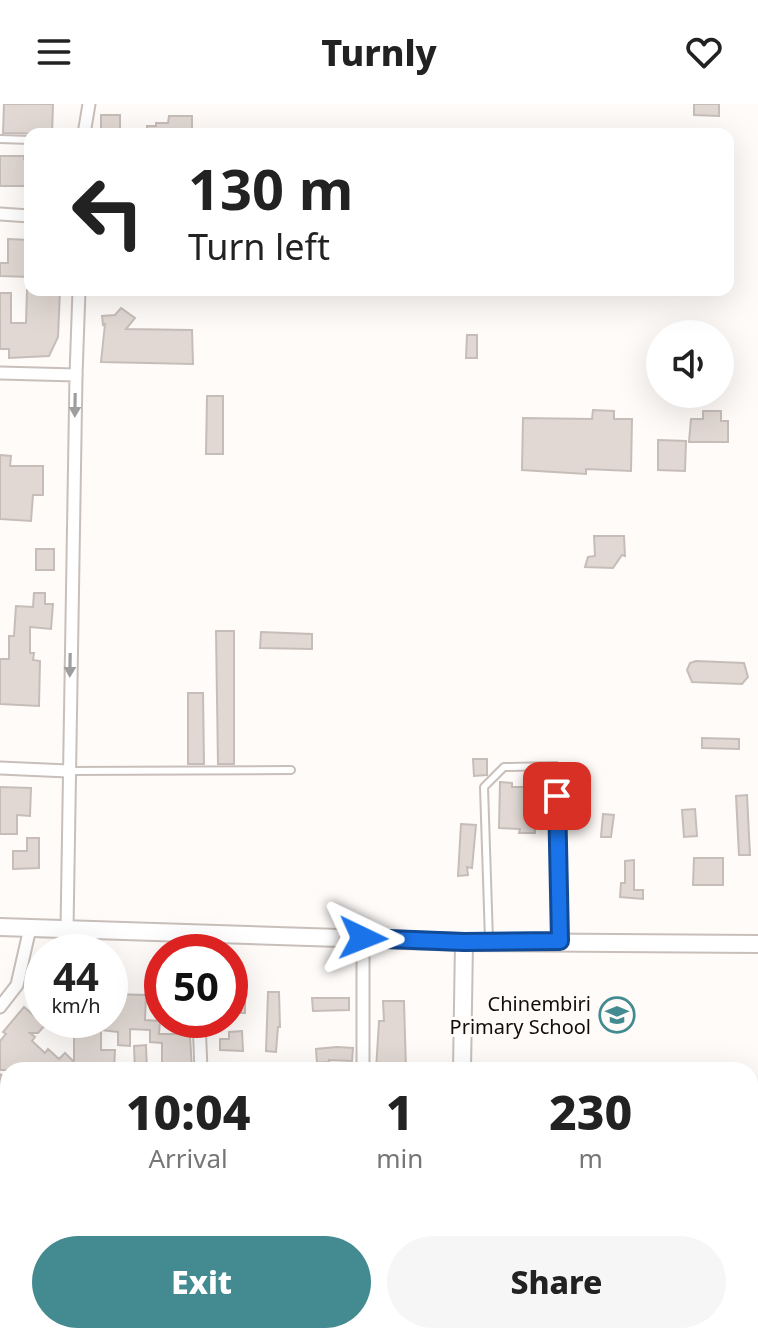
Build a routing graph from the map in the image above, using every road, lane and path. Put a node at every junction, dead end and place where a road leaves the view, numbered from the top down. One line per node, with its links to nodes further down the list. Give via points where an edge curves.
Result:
1 (89, 104): 2 (street)
2 (85, 128)
3 (0, 139): 4 (lane)
4 (24, 140)
5 (0, 214): 6 (street)
6 (24, 216)
7 (79, 296): 9 (street)
8 (0, 373): 9 (street)
9 (76, 375): 12 (street, one-way to 12)
10 (0, 768): 12 (street)
11 (291, 770): 12 (lane)
12 (68, 771): 15 (street)
13 (0, 927): 14 (main road)
14 (30, 928): 15 (main road); 23 (street, via 17,985)
15 (67, 929): 16 (main road)
16 (195, 934)
17 (248, 935): 18 (main road)
18 (363, 938): 21 (main road); 26 (street)
19 (489, 941): 20 (main road); 20 (lane, via 484,787 504,767 556,766); 21 (main road)
20 (560, 941): 22 (main road)
21 (464, 942): 27 (main road)
22 (758, 944)
23 (0, 1007)
24 (200, 1038): 25 (street)
25 (201, 1062)
26 (363, 1062)
27 (462, 1062)

